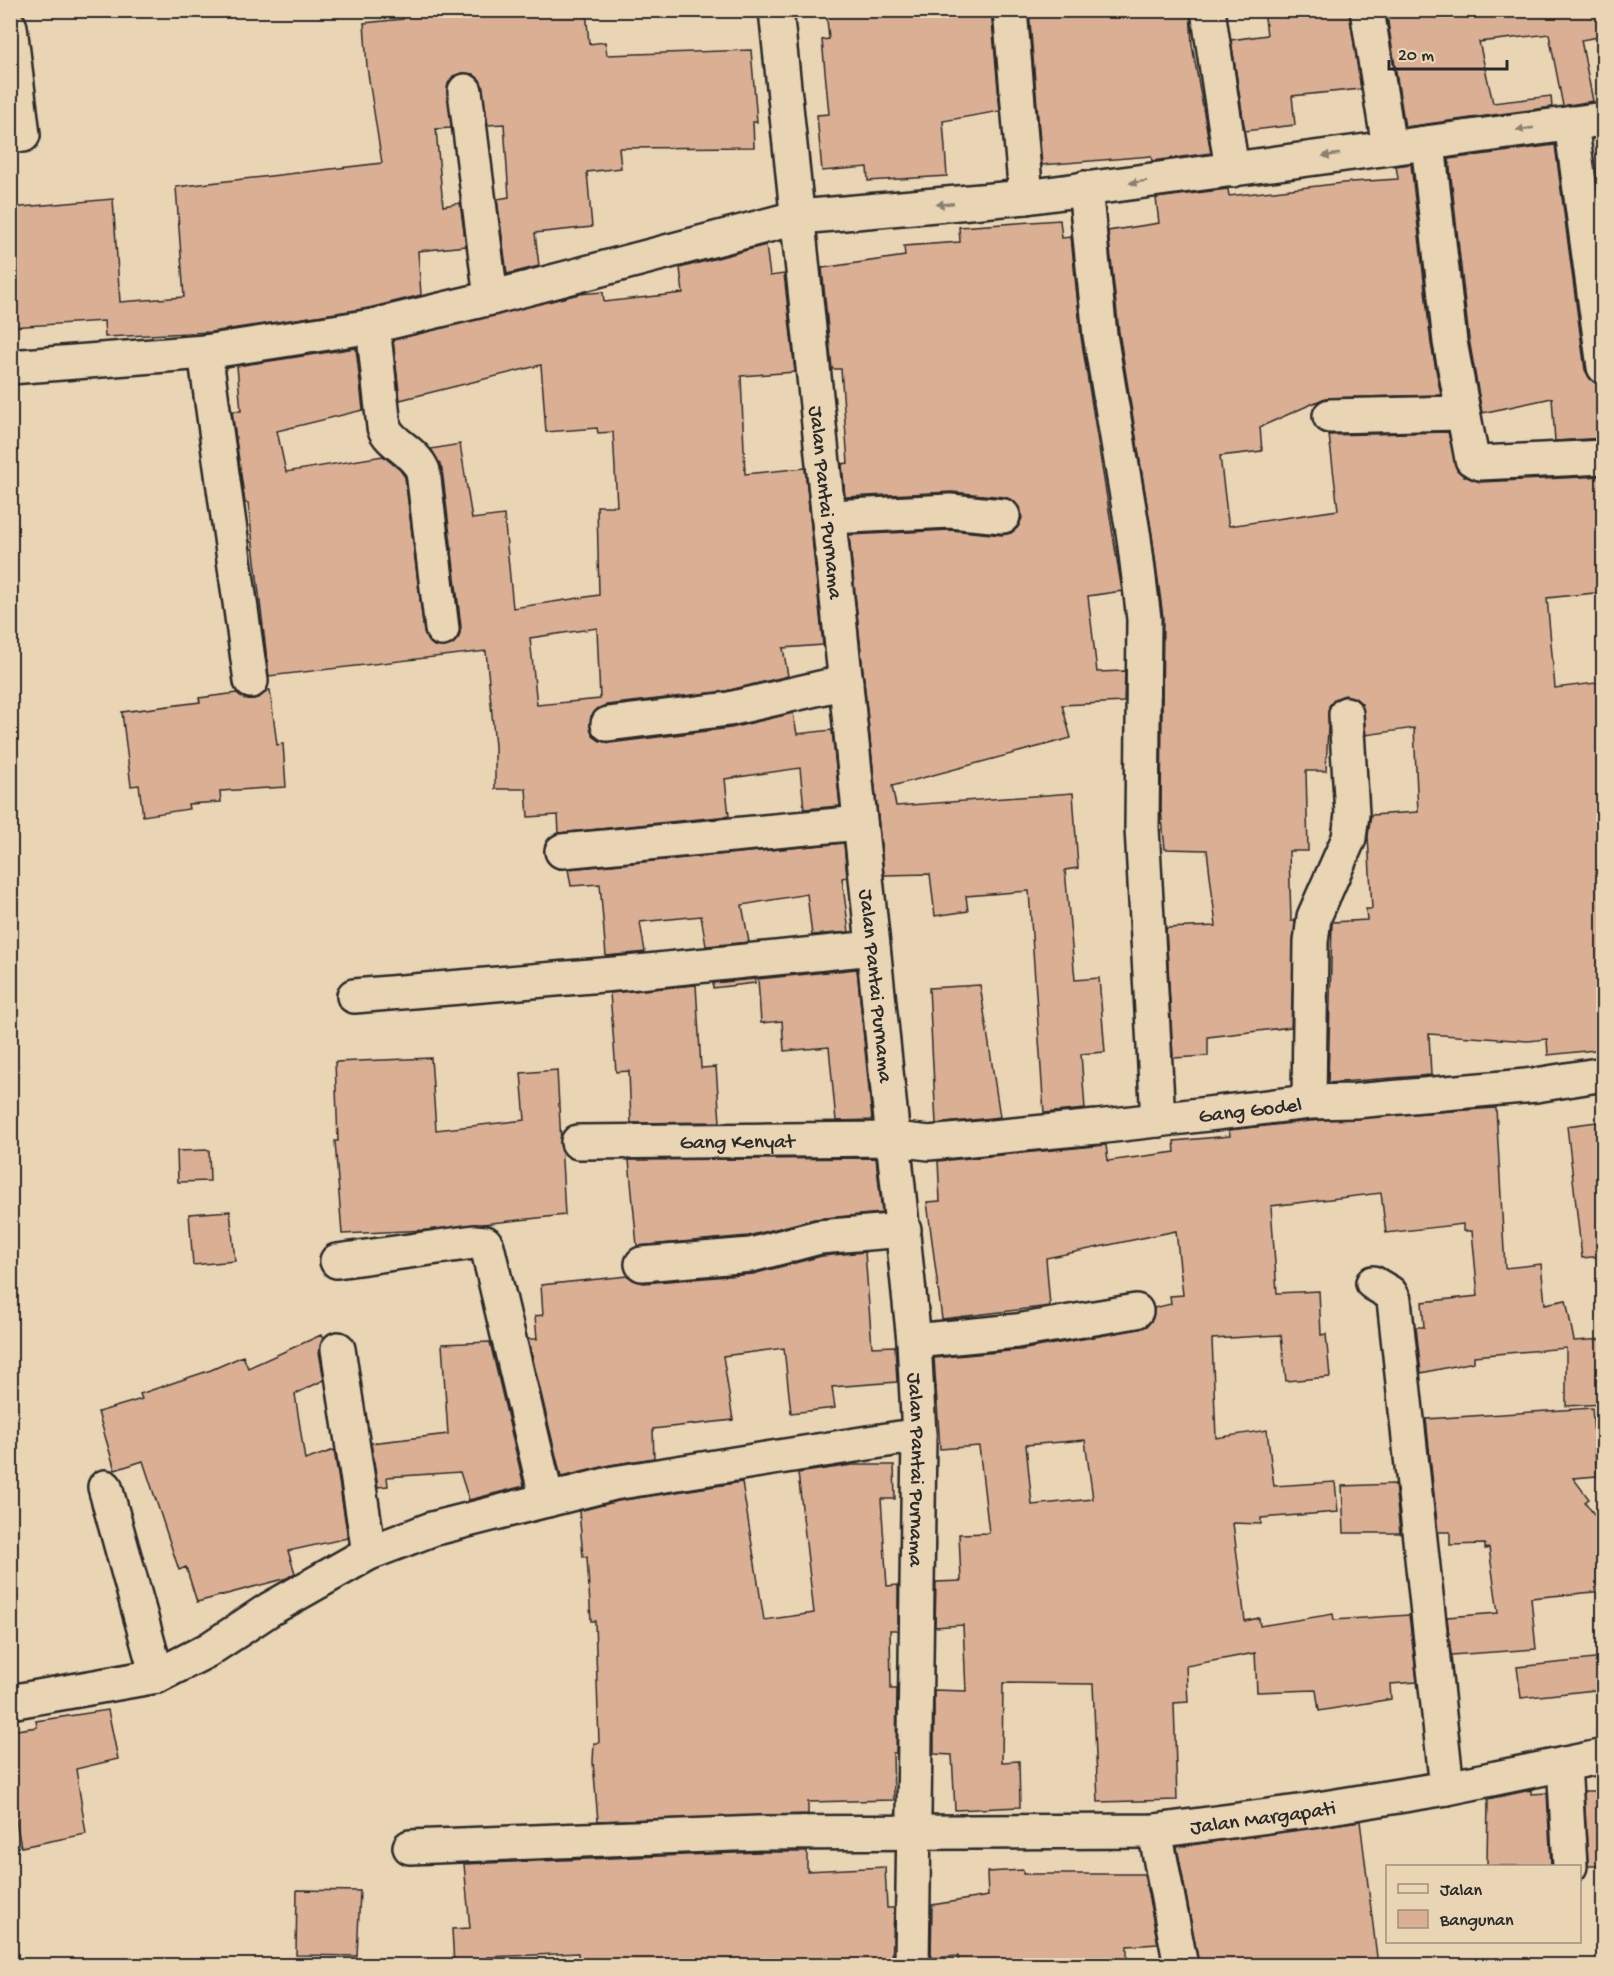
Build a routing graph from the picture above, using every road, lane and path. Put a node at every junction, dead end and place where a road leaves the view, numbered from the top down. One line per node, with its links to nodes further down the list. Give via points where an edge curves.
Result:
1 (776, 10): 15 (street, Jalan Pantai Purnama)
2 (1010, 10): 14 (street)
3 (1208, 10): 12 (street)
4 (1367, 10): 11 (street)
5 (10, 27): 9 (street)
6 (465, 91): 16 (street)
7 (1604, 119): 8 (street)
8 (1571, 123): 10 (street, one-way to 10); 20 (street)
9 (23, 135)
10 (1428, 143): 11 (street); 21 (street)
11 (1389, 147): 12 (street, one-way to 12)
12 (1232, 170): 13 (street, one-way to 13)
13 (1085, 188): 14 (street); 37 (street, via 1100,335 1144,619 1142,828)
14 (1026, 197): 15 (street, one-way to 15)
15 (799, 217): 16 (street); 25 (street, Jalan Pantai Purnama)
16 (491, 298): 17 (street)
17 (373, 326): 18 (street); 26 (street, via 386,434 414,455 423,471)
18 (205, 351): 19 (street); 27 (street)
19 (10, 367)
20 (1604, 367)
21 (1461, 413): 22 (street); 23 (street, via 1470,454 1480,464)
22 (1330, 416)
23 (1604, 457)
24 (1003, 516): 25 (street, via 950,511)
25 (830, 518): 28 (street, Jalan Pantai Purnama)
26 (442, 629)
27 (251, 681)
28 (846, 682): 30 (street, via 729,709); 31 (street, Jalan Pantai Purnama)
29 (1346, 714): 36 (street, via 1352,814 1343,855 1314,917)
30 (608, 724)
31 (860, 823): 32 (street); 33 (street, Jalan Pantai Purnama)
32 (562, 851)
33 (873, 948): 34 (street); 38 (street, Jalan Pantai Purnama)
34 (354, 996)
35 (1604, 1074): 36 (street, Gang Godel, via 1536,1084)
36 (1310, 1102): 37 (street, Gang Godel)
37 (1158, 1120): 38 (street, Gang Godel, via 929,1143)
38 (895, 1138): 39 (street, Gang Kenyat); 40 (street, Jalan Pantai Purnama)
39 (578, 1142)
40 (904, 1230): 42 (street, via 819,1237 751,1255); 45 (street, Jalan Pantai Purnama)
41 (337, 1262): 49 (street, via 474,1242 488,1246)
42 (642, 1264)
43 (1373, 1283): 55 (street, via 1394,1300)
44 (1136, 1311): 45 (street, via 1017,1331)
45 (914, 1341): 47 (street, Jalan Pantai Purnama)
46 (338, 1349): 50 (street)
47 (919, 1435): 49 (street, via 614,1483); 57 (street, Jalan Pantai Purnama)
48 (105, 1487): 51 (street)
49 (547, 1500): 50 (street, via 432,1529)
50 (369, 1553): 51 (street)
51 (158, 1676): 52 (street)
52 (10, 1702)
53 (1604, 1756): 54 (street, Jalan Margapati)
54 (1564, 1764): 55 (street, Jalan Margapati); 59 (street)
55 (1447, 1788): 56 (street, Jalan Margapati)
56 (1155, 1830): 57 (street, Jalan Margapati); 61 (street)
57 (915, 1834): 58 (street, Jalan Margapati, via 759,1833); 60 (street, Jalan Pantai Purnama)
58 (410, 1847)
59 (1570, 1865)
60 (912, 1965)
61 (1181, 1965)

